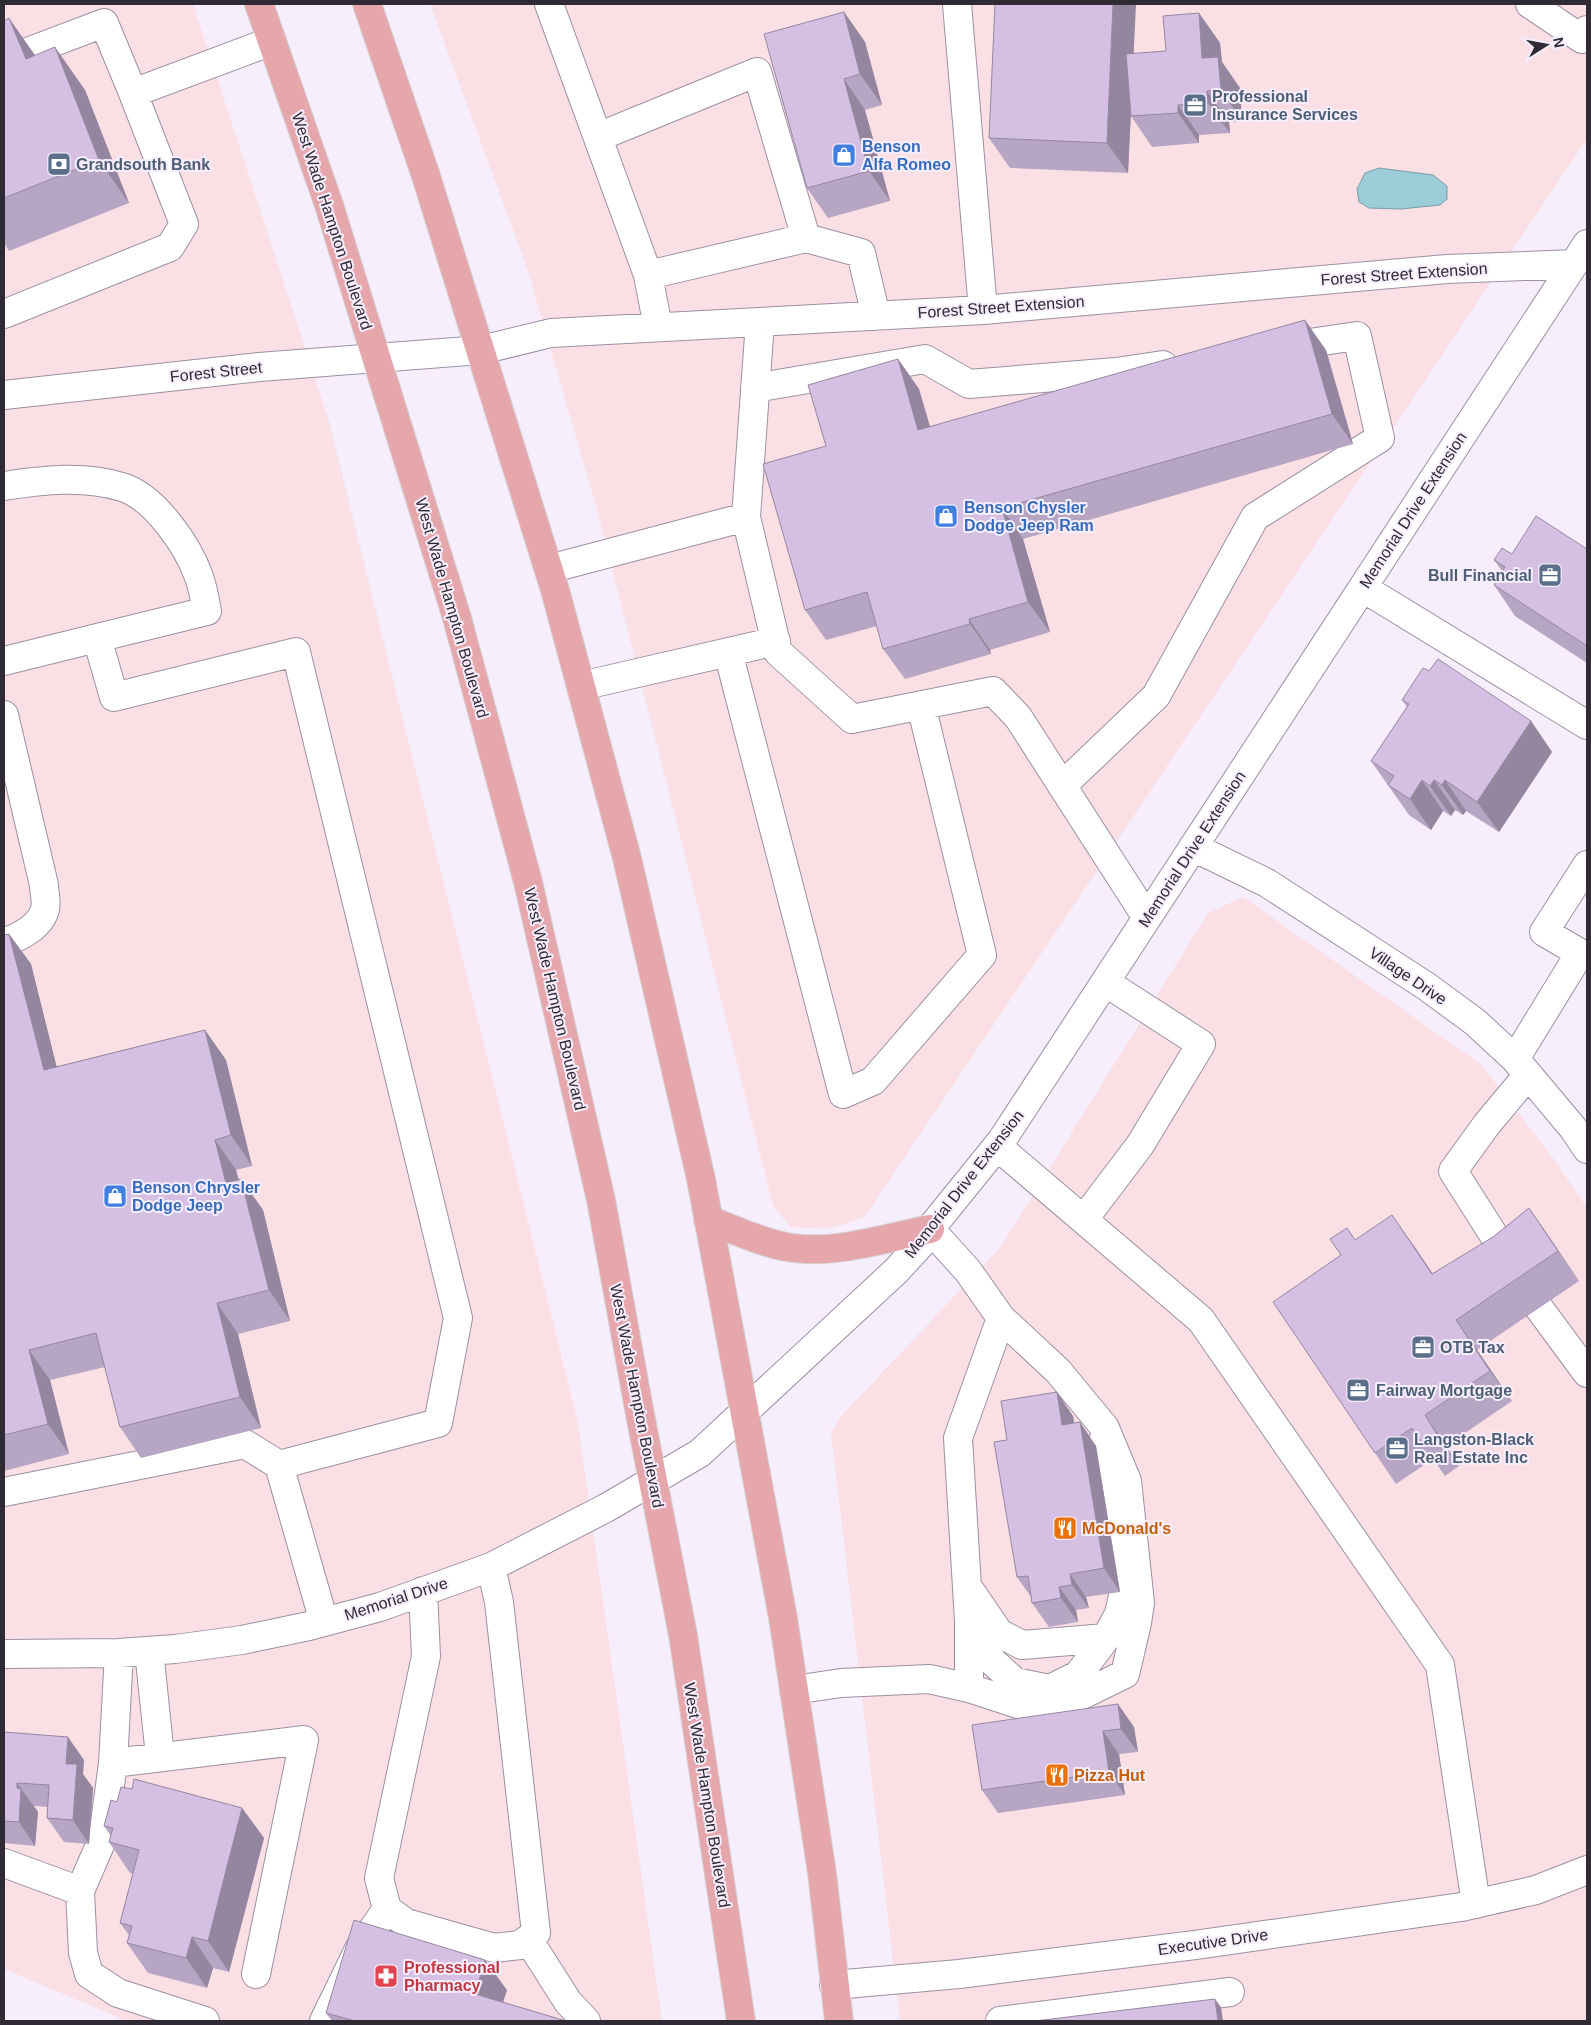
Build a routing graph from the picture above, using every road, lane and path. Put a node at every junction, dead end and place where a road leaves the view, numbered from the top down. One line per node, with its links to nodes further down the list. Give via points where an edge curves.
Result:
1 (259, 4): 7 (main road, West Wade Hampton Boulevard)
2 (367, 4): 19 (main road)
3 (550, 4): 10 (street)
4 (957, 4): 14 (street)
5 (1530, 4): 6 (street, via 1582,39)
6 (1587, 30)
7 (272, 41): 9 (street); 22 (main road, West Wade Hampton Boulevard, via 329,205)
8 (4, 61): 9 (street, via 104,23)
9 (133, 93): 15 (street, via 184,224 170,247)
10 (598, 137): 11 (street, via 757,72); 13 (street)
11 (806, 238): 13 (street); 16 (street, via 860,253)
12 (1581, 254): 14 (street, Forest Street Extension); 29 (street, Memorial Drive Extension)
13 (648, 275): 18 (street)
14 (984, 310): 16 (street, Forest Street Extension)
15 (4, 314)
16 (876, 316): 17 (street, Forest Street Extension)
17 (760, 322): 18 (street, Forest Street Extension); 25 (street)
18 (658, 327): 19 (street, Forest Street Extension, via 551,333)
19 (481, 350): 21 (street, Forest Street Extension); 28 (main road)
20 (1261, 350): 38 (street, via 1357,336 1380,438 1255,517 1156,696)
21 (429, 355): 22 (street, Forest Street)
22 (377, 358): 24 (street, Forest Street); 57 (main road, West Wade Hampton Boulevard, via 457,618 528,882 602,1200)
23 (1184, 362): 25 (street, via 1116,372 970,384 925,358)
24 (5, 387)
25 (755, 388): 27 (street)
26 (4, 486): 30 (street, via 64,480 123,487 147,502 168,523 188,553 199,578 207,611)
27 (746, 517): 28 (street); 31 (street)
28 (549, 569): 34 (main road)
29 (1363, 588): 37 (street); 39 (street, Memorial Drive Extension)
30 (97, 638): 33 (street); 56 (street, via 114,697 296,652 458,1318 438,1423)
31 (776, 641): 32 (street); 35 (street, via 778,652 852,719)
32 (728, 652): 34 (street); 35 (street, via 843,1094 873,1081 982,955)
33 (4, 662)
34 (581, 686): 48 (main road, via 627,858)
35 (921, 705): 38 (street, via 993,691 1018,717)
36 (4, 715): 42 (street, via 44,885 45,909 36,925)
37 (1587, 725)
38 (1062, 786): 41 (street)
39 (1193, 847): 41 (street, Memorial Drive Extension); 44 (street, Village Drive, via 1266,883 1426,986 1475,1022)
40 (1587, 864): 44 (street, via 1544,932 1580,953)
41 (1147, 918): 43 (street, Memorial Drive Extension)
42 (4, 942)
43 (1105, 982): 45 (street, Memorial Drive Extension); 47 (street, via 1201,1044 1140,1145)
44 (1522, 1067): 46 (street, Village Drive); 50 (street, via 1453,1171)
45 (997, 1146): 47 (street); 49 (street, Memorial Drive Extension)
46 (1587, 1148)
47 (1084, 1219): 75 (street, via 1202,1320 1440,1666)
48 (708, 1220): 49 (main road, via 769,1243 793,1248 818,1249); 54 (main road)
49 (930, 1229): 52 (street, via 968,1271); 54 (street, Memorial Drive Extension, via 896,1271)
50 (1514, 1268)
51 (1539, 1308): 53 (street)
52 (1001, 1318): 55 (street, via 1058,1371); 60 (street, via 958,1438)
53 (1587, 1373)
54 (744, 1412): 57 (street, Memorial Drive, via 700,1453); 69 (main road)
55 (1105, 1428): 64 (street, via 1101,1457 1124,1591 1119,1614); 68 (street, via 1127,1481 1140,1603 1125,1674 1080,1696 1021,1705)
56 (279, 1465): 58 (street, via 245,1444); 63 (street)
57 (653, 1479): 59 (street, Memorial Drive, via 606,1508); 84 (main road, West Wade Hampton Boulevard, via 683,1635)
58 (4, 1492)
59 (491, 1567): 61 (street, Memorial Drive); 77 (street, via 500,1602 536,1933)
60 (966, 1585): 62 (street); 64 (street, via 999,1633 1022,1645)
61 (423, 1592): 63 (street, Memorial Drive); 76 (street, via 426,1656 379,1878)
62 (969, 1621): 64 (street, via 992,1661 1015,1682 1050,1689 1078,1675); 68 (street)
63 (324, 1622): 65 (street, Memorial Drive, via 242,1640)
64 (1106, 1638)
65 (149, 1651): 66 (street, Memorial Drive); 70 (street)
66 (119, 1653): 67 (street, Memorial Drive); 71 (street)
67 (4, 1654)
68 (969, 1688): 69 (street, via 929,1679 841,1683)
69 (794, 1690): 79 (main road, via 822,1873)
70 (160, 1756): 71 (street); 78 (street, via 304,1740)
71 (114, 1762): 74 (street, via 103,1838)
72 (4, 1863): 74 (street)
73 (1587, 1870): 75 (street, Executive Drive, via 1536,1890)
74 (80, 1891): 81 (street, via 83,1953 89,1974 118,1993)
75 (1476, 1904): 79 (street, Executive Drive, via 1195,1945 959,1974)
76 (387, 1908): 77 (street, via 406,1923 494,1948 520,1945); 82 (street, via 359,1949)
77 (528, 1939): 83 (street, via 568,2002)
78 (256, 1974)
79 (834, 1985): 85 (main road)
80 (1230, 1992): 86 (street)
81 (205, 2021)
82 (324, 2021)
83 (586, 2021)
84 (741, 2021)
85 (839, 2021)
86 (1000, 2021)

